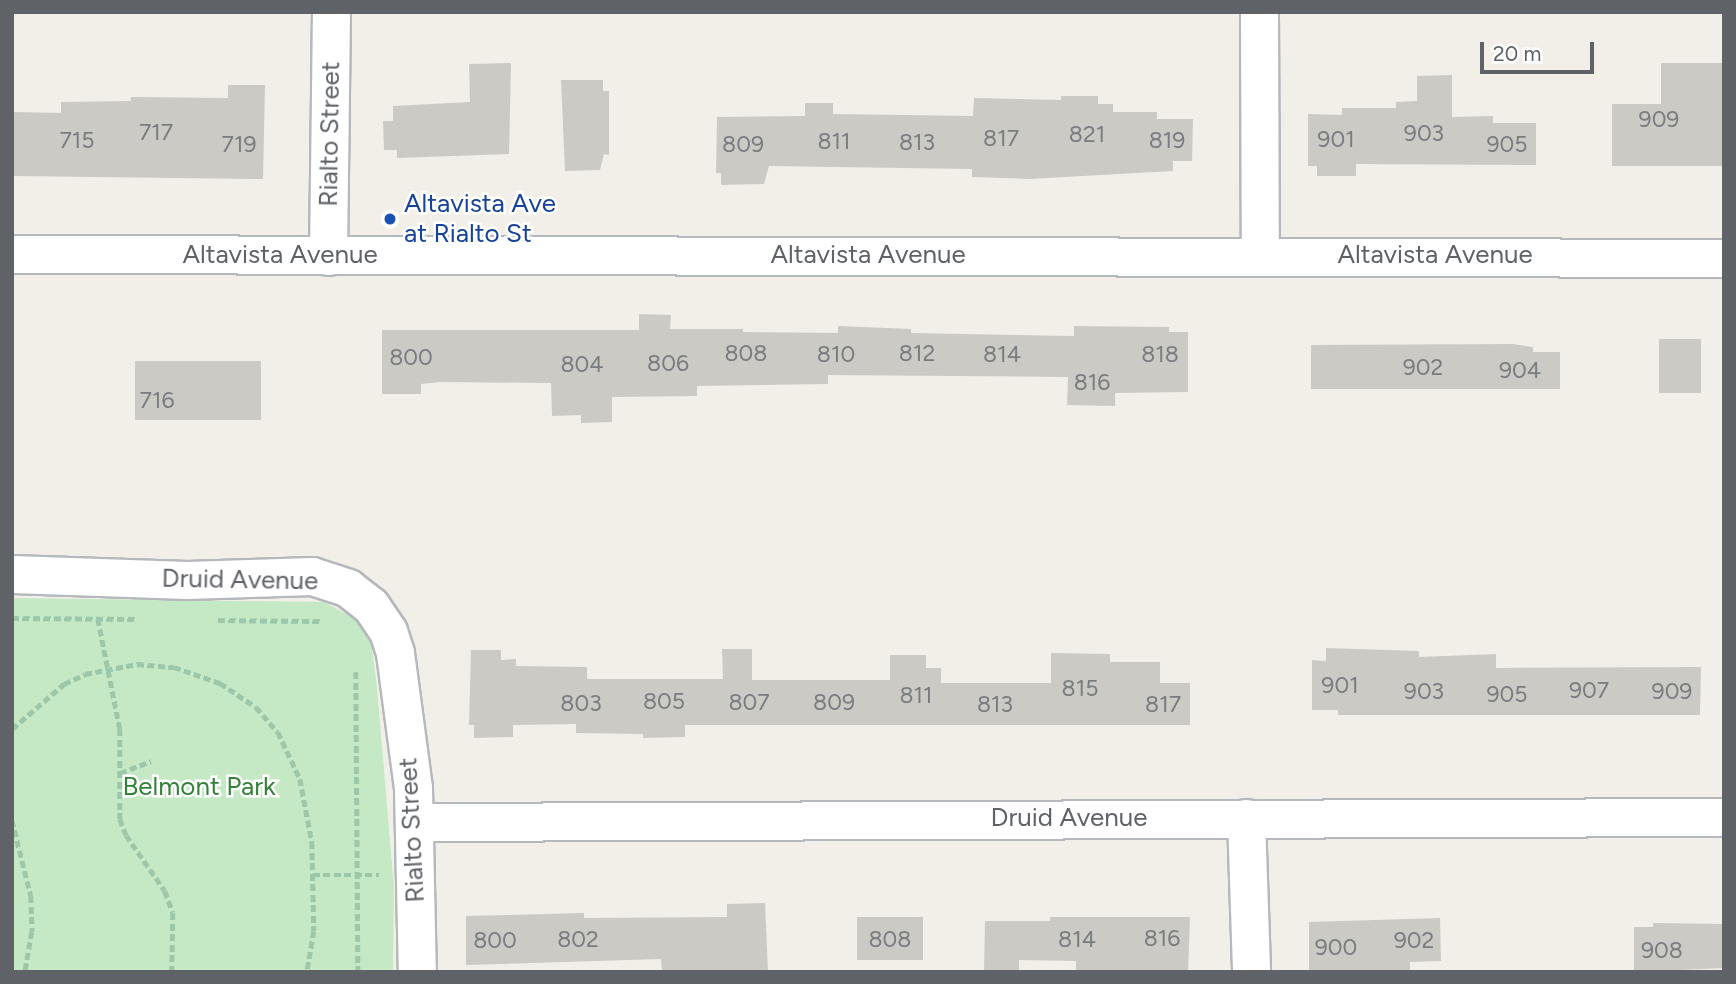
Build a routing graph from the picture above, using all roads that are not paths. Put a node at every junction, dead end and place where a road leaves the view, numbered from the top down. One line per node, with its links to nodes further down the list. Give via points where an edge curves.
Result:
1 (331, 12): 5 (street, Rialto Street)
2 (1259, 12): 4 (street)
3 (12, 254): 5 (street, Altavista Avenue)
4 (1260, 254): 5 (street, Altavista Avenue); 6 (street, Altavista Avenue)
5 (328, 256)
6 (1724, 258)
7 (12, 574): 8 (street, Druid Avenue, via 187,580 323,578 348,588 371,606 388,631)
8 (400, 689): 11 (street, Rialto Street)
9 (1724, 817): 10 (street, Druid Avenue)
10 (1247, 818): 11 (street, Druid Avenue); 13 (street)
11 (415, 822): 12 (street, Rialto Street)
12 (417, 972)
13 (1251, 972)

